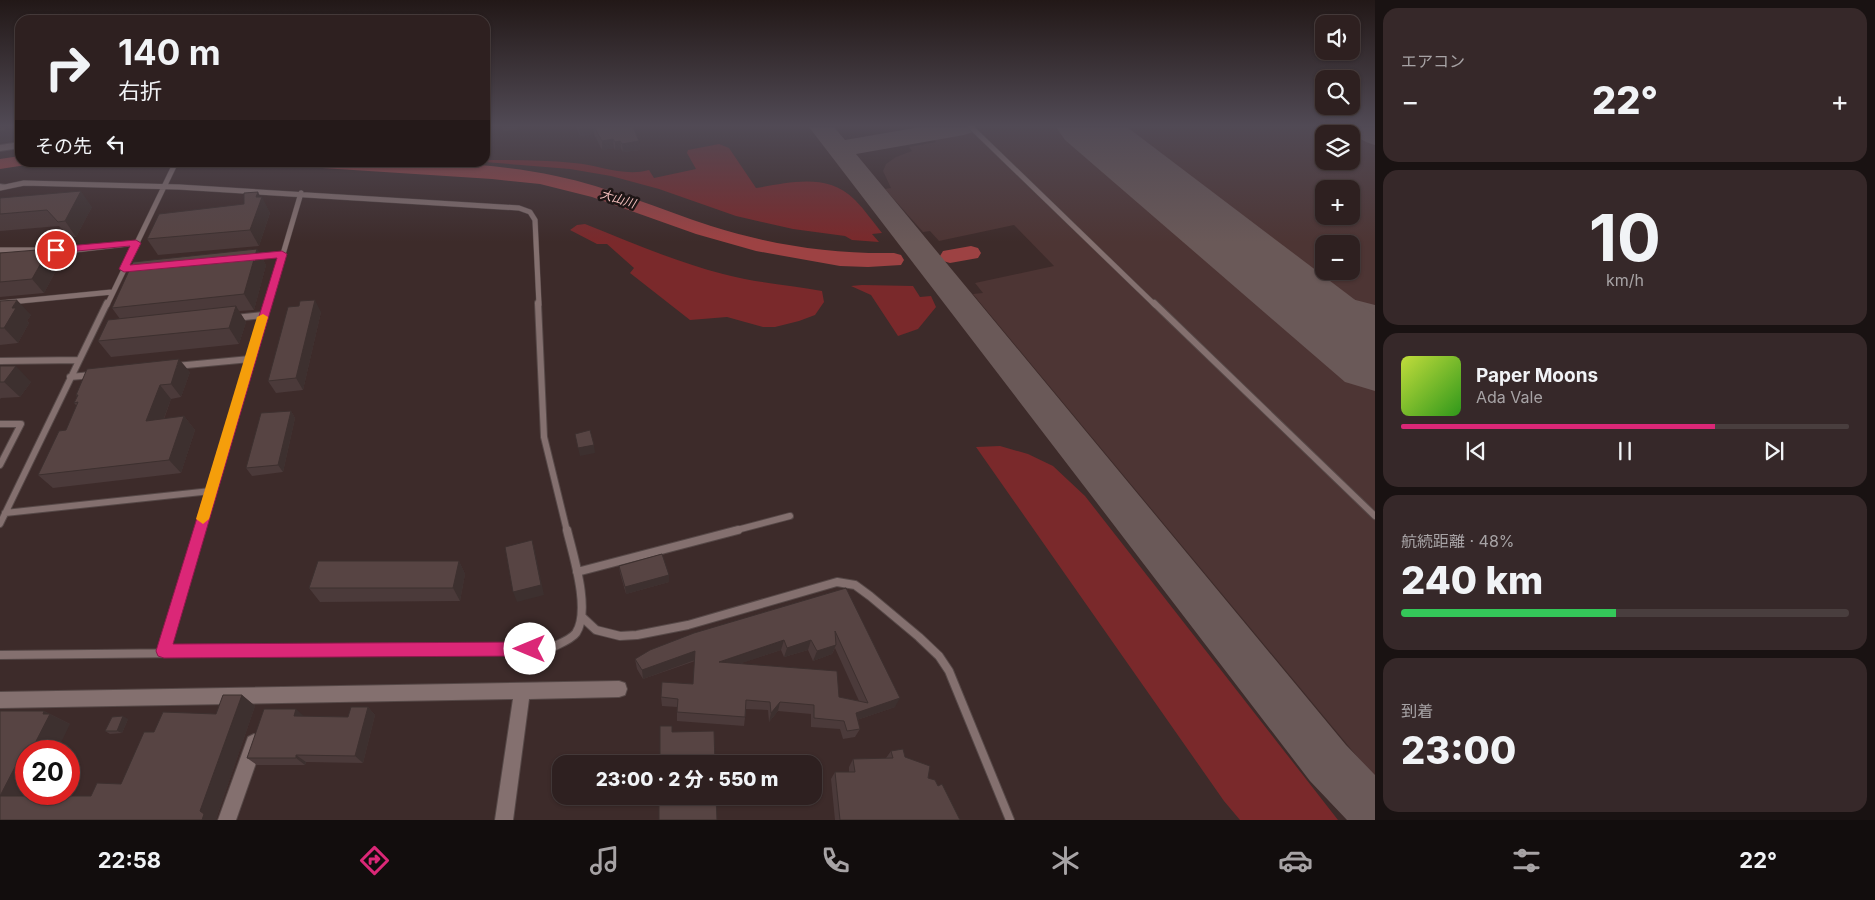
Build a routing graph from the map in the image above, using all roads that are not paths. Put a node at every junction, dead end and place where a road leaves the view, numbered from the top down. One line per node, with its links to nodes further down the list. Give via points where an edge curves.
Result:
1 (1011, 165): 29 (lane)
2 (173, 167): 3 (lane)
3 (164, 186): 4 (lane, via 24,183); 5 (lane); 6 (lane)
4 (1, 187)
5 (302, 193): 8 (lane); 31 (lane, via 519,208 533,215 544,437)
6 (136, 243): 7 (lane, via 75,250); 11 (lane)
7 (0, 250)
8 (282, 254): 9 (lane); 14 (lane)
9 (243, 258)
10 (133, 268): 11 (lane)
11 (124, 269): 12 (lane)
12 (112, 292): 13 (lane); 17 (lane)
13 (0, 303)
14 (263, 315): 15 (lane); 18 (lane)
15 (225, 319)
16 (101, 333): 17 (lane)
17 (92, 334): 19 (lane)
18 (250, 359): 21 (lane); 26 (lane)
19 (79, 360): 20 (lane); 23 (lane)
20 (0, 361)
21 (165, 368)
22 (99, 374): 23 (lane)
23 (70, 377): 27 (lane)
24 (0, 424): 25 (lane, via 21,424)
25 (0, 465)
26 (211, 491): 27 (lane); 33 (lane)
27 (5, 513): 30 (lane)
28 (790, 516): 31 (lane)
29 (1375, 516)
30 (0, 524)
31 (577, 572): 32 (lane)
32 (582, 617): 33 (lane, via 575,634 549,649); 43 (lane, via 596,630 620,636 637,635 688,625 837,582 854,585 939,656 952,679)
33 (164, 651): 34 (lane)
34 (0, 655)
35 (619, 689): 36 (street)
36 (522, 690): 37 (street); 42 (street)
37 (270, 696): 38 (street); 39 (street)
38 (0, 700)
39 (264, 714)
40 (258, 731): 41 (street)
41 (227, 820)
42 (504, 820)
43 (1010, 820)

